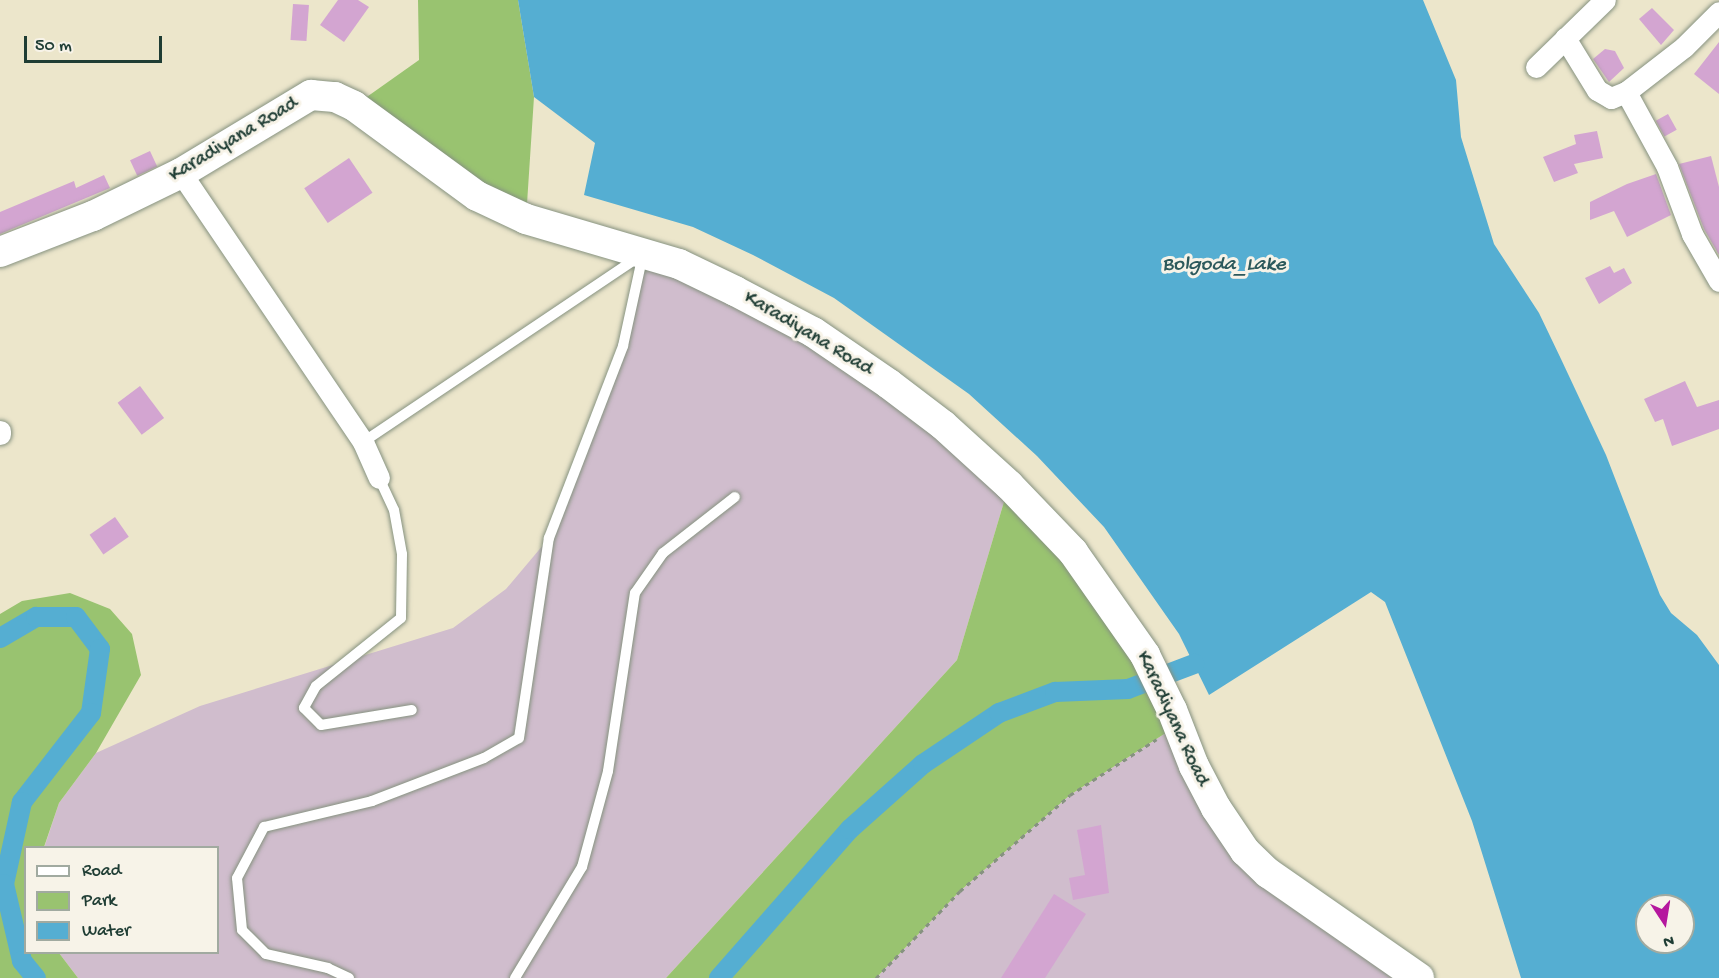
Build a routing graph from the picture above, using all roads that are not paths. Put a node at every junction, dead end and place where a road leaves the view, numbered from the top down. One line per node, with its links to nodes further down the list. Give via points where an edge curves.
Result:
1 (1605, 0): 3 (street)
2 (1719, 12): 5 (street, via 1684,47)
3 (1565, 38): 4 (street); 5 (street, via 1602,94 1611,98)
4 (1536, 68)
5 (1626, 92): 9 (street, via 1667,167 1692,234)
6 (181, 173): 7 (street, Karadiyana Road, via 93,216); 8 (street, Karadiyana Road, via 288,105 311,95 335,97 372,117 477,196 526,219); 10 (street)
7 (0, 252)
8 (643, 254): 10 (lane); 14 (lane, via 623,346 549,538 519,738 484,758 372,801 264,827 237,878 242,930 266,954 328,968); 16 (street, Karadiyana Road, via 679,264 813,332 943,425 1009,485 1073,552 1144,655 1216,808 1245,851 1268,873)
9 (1719, 281)
10 (363, 442): 11 (street)
11 (378, 478): 13 (lane, via 394,510 402,555 401,618 316,686 304,708 321,725)
12 (735, 497): 15 (lane, via 663,553 635,593 608,771 582,867)
13 (412, 710)
14 (349, 978)
15 (515, 978)
16 (1419, 978)

